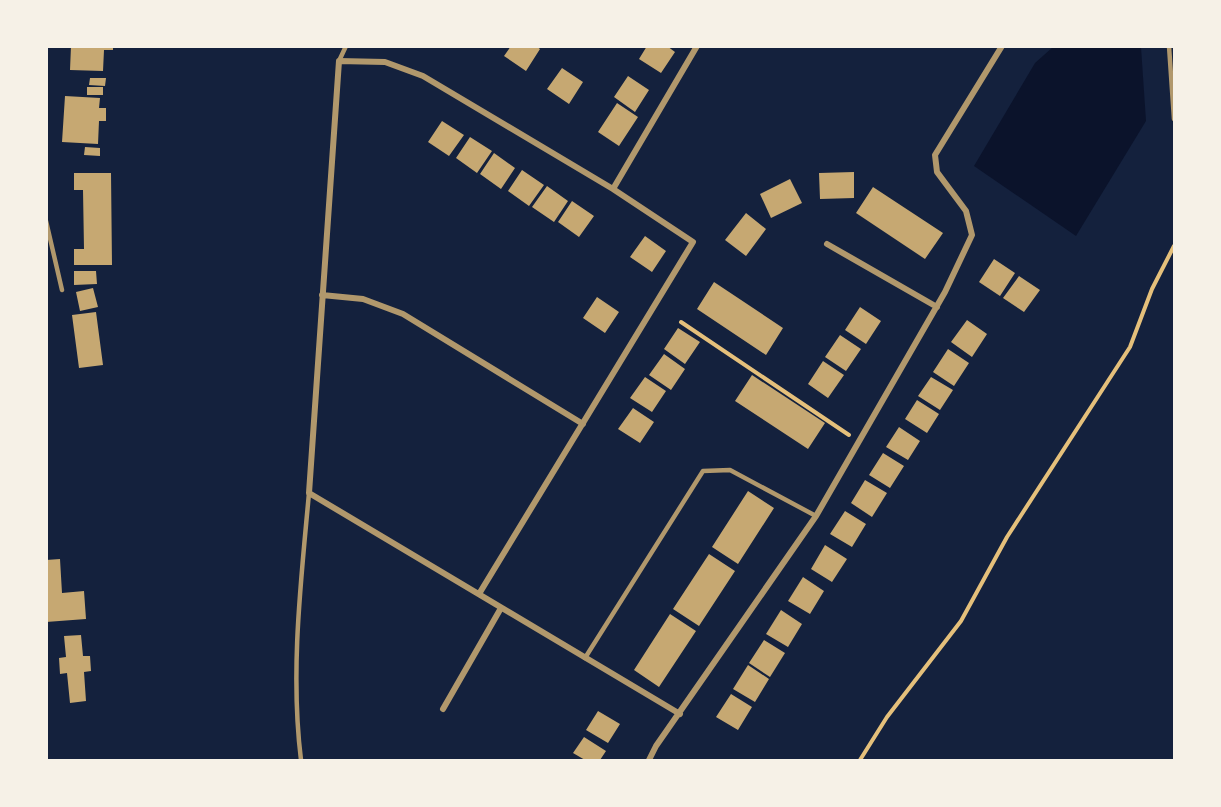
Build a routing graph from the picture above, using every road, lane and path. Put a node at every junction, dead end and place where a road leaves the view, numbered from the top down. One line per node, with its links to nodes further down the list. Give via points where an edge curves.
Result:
1 (346, 46): 5 (lane)
2 (697, 46): 7 (street)
3 (1002, 46): 13 (street, via 935,155 937,172 966,211 972,235)
4 (1169, 46): 6 (lane)
5 (339, 61): 7 (street, via 385,62 423,76); 12 (street)
6 (1174, 119)
7 (613, 189): 15 (street, via 693,242)
8 (46, 221): 11 (lane)
9 (827, 244): 13 (street)
10 (1174, 246): 26 (path, via 1130,347 1006,537 961,621 887,717)
11 (62, 290)
12 (322, 295): 15 (street, via 363,299 403,314); 17 (street)
13 (937, 307): 16 (street)
14 (681, 322): 16 (path)
15 (583, 424): 19 (street)
16 (859, 441): 18 (street)
17 (309, 493): 19 (street); 24 (lane, via 298,616 296,719)
18 (816, 516): 21 (lane, via 730,470 703,471); 23 (street)
19 (479, 594): 20 (street)
20 (501, 608): 21 (street); 22 (street)
21 (585, 657): 23 (street)
22 (443, 709)
23 (680, 714): 25 (street)
24 (301, 760)
25 (649, 760)
26 (860, 760)

